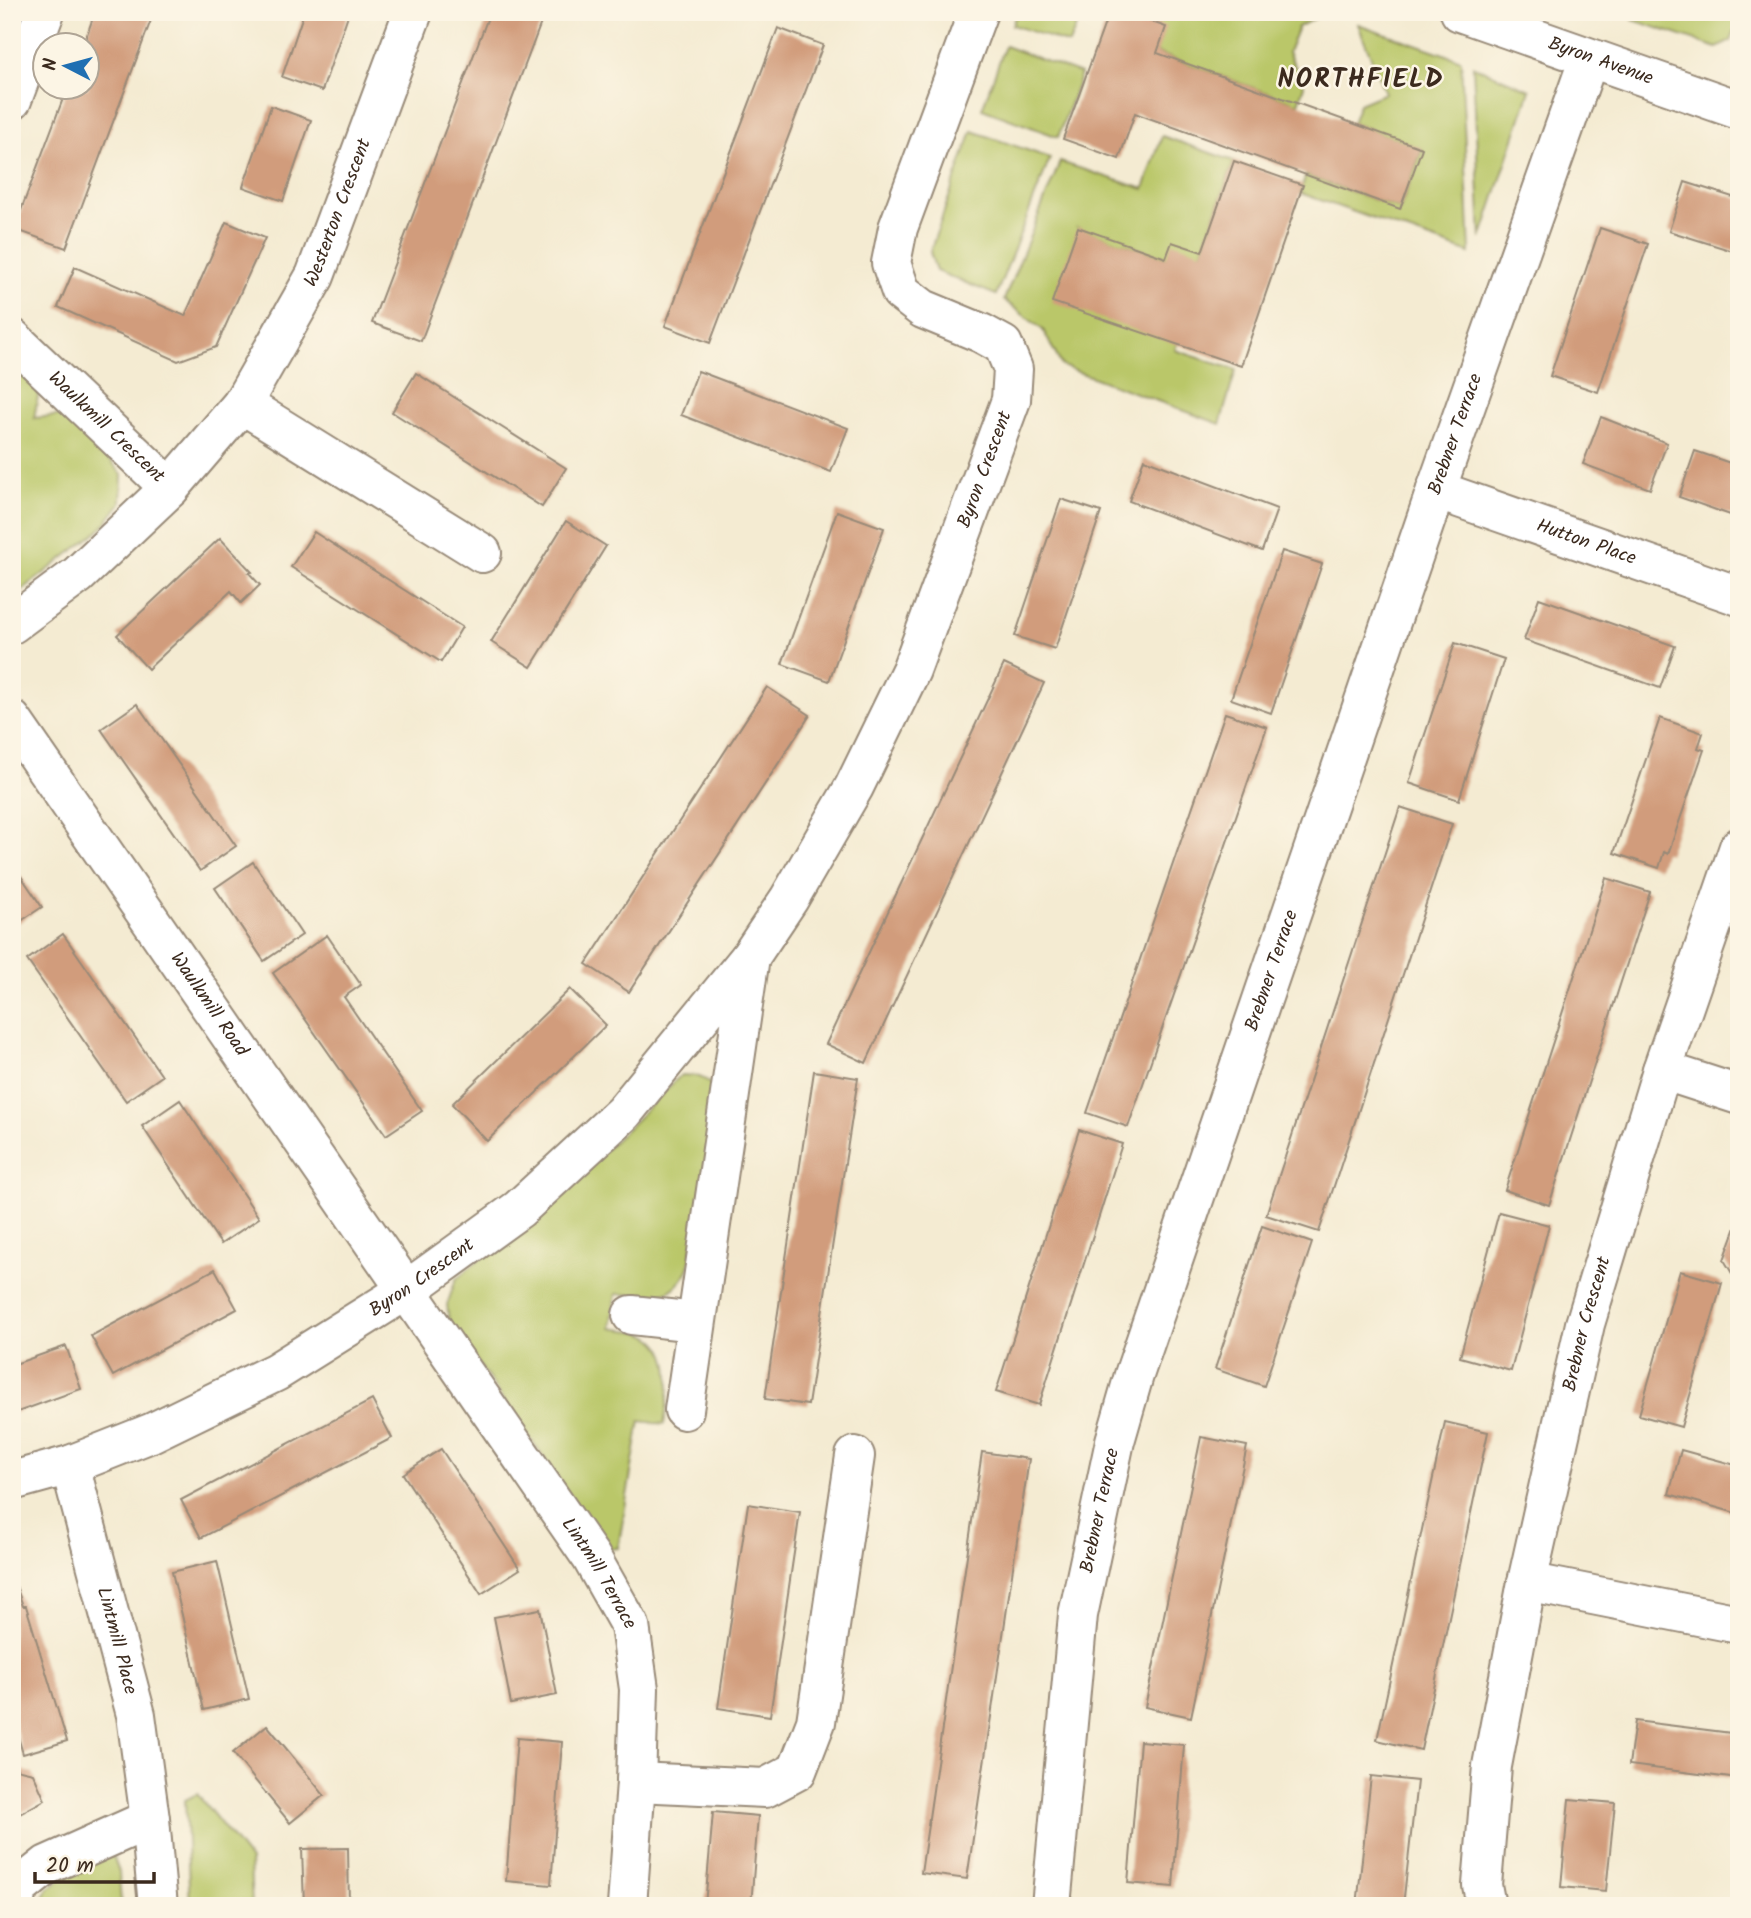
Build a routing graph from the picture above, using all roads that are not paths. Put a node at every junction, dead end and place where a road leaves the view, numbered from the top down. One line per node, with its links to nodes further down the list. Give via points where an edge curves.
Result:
1 (45, 12): 6 (street)
2 (413, 12): 9 (street, Westerton Crescent, via 315,276)
3 (978, 12): 17 (street, Byron Crescent, via 898,228 891,263 901,292 923,309 1003,345 1013,369 1011,400 911,670 854,787)
4 (1460, 12): 5 (street, Byron Avenue)
5 (1589, 58): 7 (street, Byron Avenue); 11 (street, Brebner Terrace)
6 (12, 100)
7 (1739, 110)
8 (12, 338): 10 (street, Waulkmill Crescent)
9 (242, 404): 10 (street, Westerton Crescent); 12 (street)
10 (170, 488): 14 (street, Westerton Crescent, via 78,575)
11 (1436, 490): 13 (street, Hutton Place); 34 (street, Brebner Terrace, via 1115,1441 1078,1615)
12 (482, 553)
13 (1739, 596)
14 (12, 624)
15 (12, 720): 20 (street, Waulkmill Road)
16 (1739, 847): 18 (street, Brebner Crescent)
17 (750, 957): 20 (street, Byron Crescent, via 623,1113 519,1209); 22 (street, Byron Crescent)
18 (1662, 1070): 19 (street); 27 (street, Brebner Crescent, via 1585,1324)
19 (1739, 1094)
20 (407, 1290): 25 (street, Byron Crescent, via 276,1372 151,1433); 29 (street, Lintmill Terrace, via 591,1557 630,1626 639,1689)
21 (632, 1315): 22 (street)
22 (696, 1322): 23 (street, Byron Crescent)
23 (684, 1410)
24 (855, 1456): 29 (street, via 816,1722 797,1771 765,1788)
25 (70, 1465): 26 (street, Byron Crescent); 30 (street, Lintmill Place, via 135,1715)
26 (12, 1481)
27 (1527, 1582): 28 (street); 35 (street, Brebner Crescent, via 1492,1766 1482,1885)
28 (1739, 1624)
29 (636, 1782): 33 (street, Lintmill Terrace)
30 (150, 1819): 31 (street, via 47,1864 17,1889); 32 (street, Lintmill Place)
31 (14, 1906)
32 (158, 1906)
33 (627, 1906)
34 (1051, 1906)
35 (1486, 1906)

